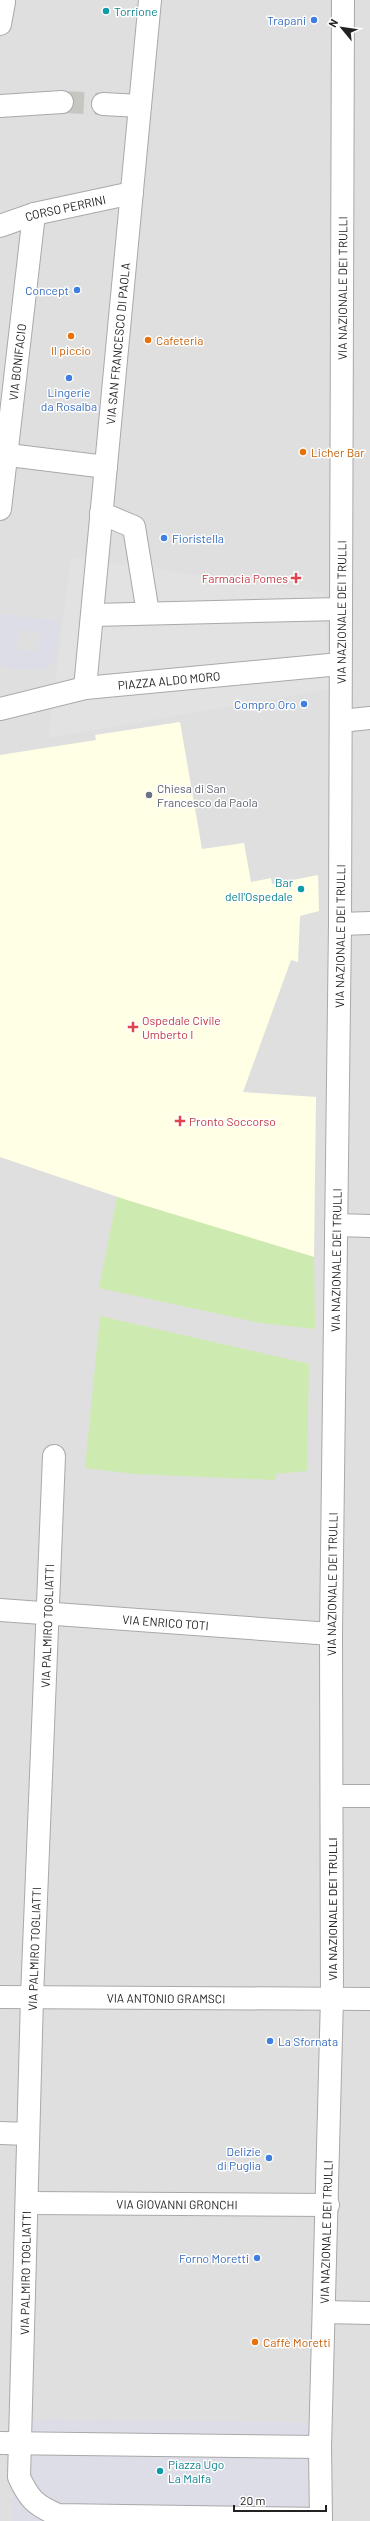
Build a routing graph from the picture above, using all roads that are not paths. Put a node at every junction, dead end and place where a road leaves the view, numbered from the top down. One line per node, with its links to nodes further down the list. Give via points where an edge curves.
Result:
1 (150, 0): 8 (street, VIA SAN FRANCESCO DI PAOLA)
2 (344, 0): 16 (street, VIA NAZIONALE DEI TRULLI)
3 (4, 1): 4 (street)
4 (0, 24)
5 (62, 102): 7 (street)
6 (103, 104): 8 (street)
7 (0, 106)
8 (140, 106): 9 (street, VIA SAN FRANCESCO DI PAOLA)
9 (132, 194): 10 (street, CORSO PERRINI); 13 (street, VIA SAN FRANCESCO DI PAOLA)
10 (34, 214): 11 (street, CORSO PERRINI); 12 (street, VIA BONIFACIO)
11 (0, 226)
12 (3, 455): 13 (street); 14 (street, VIA BONIFACIO)
13 (106, 466): 15 (street, VIA SAN FRANCESCO DI PAOLA)
14 (0, 509)
15 (101, 513): 17 (street, via 134,528); 18 (street, VIA SAN FRANCESCO DI PAOLA)
16 (340, 609): 17 (street); 19 (street, VIA NAZIONALE DEI TRULLI)
17 (148, 613): 18 (street)
18 (93, 615): 20 (street, VIA SAN FRANCESCO DI PAOLA)
19 (340, 664): 20 (street, PIAZZA ALDO MORO); 23 (street, VIA NAZIONALE DEI TRULLI)
20 (85, 688): 21 (street, PIAZZA ALDO MORO)
21 (0, 709)
22 (370, 718): 23 (street)
23 (341, 721): 25 (street, VIA NAZIONALE DEI TRULLI)
24 (370, 923): 25 (street)
25 (340, 924): 26 (street, VIA NAZIONALE DEI TRULLI)
26 (336, 1226): 27 (street); 31 (street, VIA NAZIONALE DEI TRULLI)
27 (370, 1226)
28 (54, 1456): 30 (street, VIA PALMIRO TOGLIATTI)
29 (0, 1610): 30 (street, VIA ENRICO TOTI)
30 (47, 1614): 31 (street, VIA ENRICO TOTI); 35 (street, VIA PALMIRO TOGLIATTI)
31 (331, 1634): 32 (street, VIA NAZIONALE DEI TRULLI)
32 (332, 1796): 33 (street); 36 (street, VIA NAZIONALE DEI TRULLI)
33 (370, 1796)
34 (0, 1997): 35 (street, VIA ANTONIO GRAMSCI)
35 (32, 1997): 36 (street, VIA ANTONIO GRAMSCI); 39 (street, VIA PALMIRO TOGLIATTI)
36 (332, 1998): 37 (street, VIA ANTONIO GRAMSCI); 41 (street, VIA NAZIONALE DEI TRULLI)
37 (370, 1999)
38 (0, 2133): 39 (street)
39 (28, 2134): 40 (street, VIA PALMIRO TOGLIATTI)
40 (26, 2203): 41 (street, VIA GIOVANNI GRONCHI); 44 (street, VIA PALMIRO TOGLIATTI)
41 (328, 2205): 42 (street, VIA NAZIONALE DEI TRULLI)
42 (324, 2312): 43 (street); 45 (street, VIA NAZIONALE DEI TRULLI)
43 (370, 2313)
44 (10, 2443): 45 (street); 46 (street, via 19,2477 28,2496 40,2507 58,2515)
45 (320, 2447): 46 (street, VIA NAZIONALE DEI TRULLI)
46 (321, 2520)

